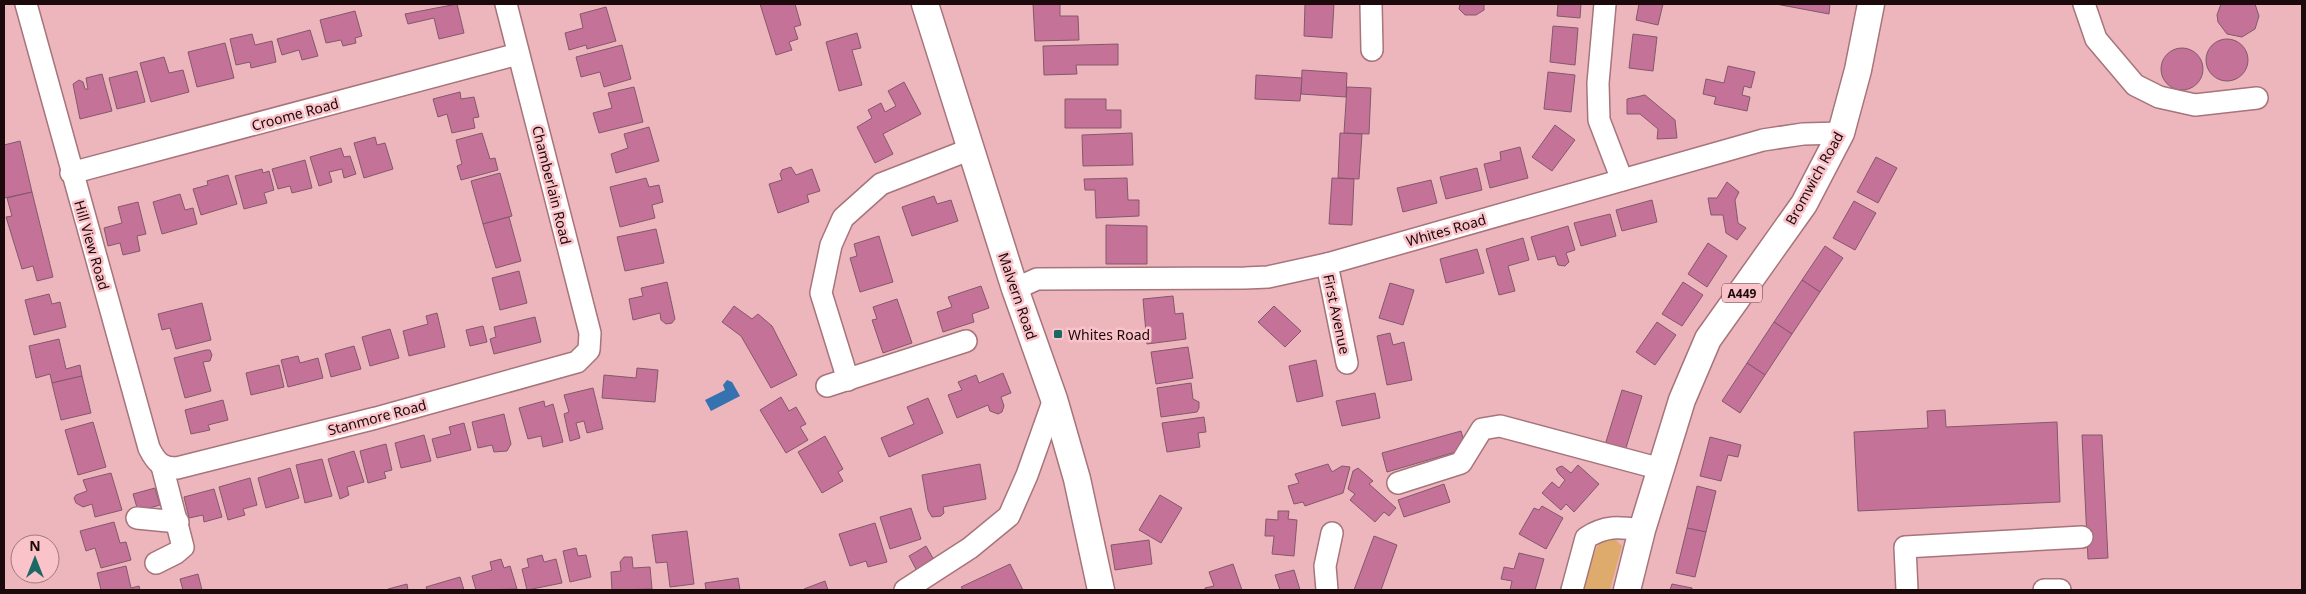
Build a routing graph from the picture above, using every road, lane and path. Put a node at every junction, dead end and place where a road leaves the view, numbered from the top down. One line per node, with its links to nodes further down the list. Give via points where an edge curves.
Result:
1 (26, 4): 13 (street, Hill View Road)
2 (506, 4): 9 (street, Chamberlain Road)
3 (925, 4): 12 (main road, Malvern Road)
4 (1371, 4): 8 (street)
5 (1605, 4): 14 (street, via 1598,83 1599,120)
6 (1871, 4): 11 (main road, Bromwich Road / A449)
7 (2084, 4): 10 (street, via 2096,39 2135,85 2160,97 2195,105)
8 (1372, 50)
9 (518, 54): 13 (street, Croome Road); 18 (street, Chamberlain Road, via 590,333 589,350)
10 (2257, 98)
11 (1841, 133): 14 (street, Whites Road, via 1763,140); 24 (main road, Bromwich Road / A449, via 1804,204 1708,340 1682,400)
12 (971, 149): 16 (main road, Malvern Road); 20 (street, via 882,184 843,218 831,245 821,293)
13 (71, 173): 23 (street, Hill View Road, via 149,448 155,460)
14 (1622, 180): 15 (street, Whites Road)
15 (1327, 264): 16 (street, Whites Road, via 1252,278 1036,279); 19 (street, First Avenue)
16 (1015, 289): 22 (main road, Malvern Road)
17 (966, 341): 20 (street)
18 (576, 362): 23 (street, Stanmore Road, via 376,418)
19 (1347, 363)
20 (848, 380): 21 (street)
21 (827, 386)
22 (1054, 399): 32 (street, via 1009,516 970,548); 33 (main road, Malvern Road, via 1077,479)
23 (170, 467): 27 (street, Hill View Road)
24 (1661, 469): 25 (street, via 1500,426 1482,429 1461,463); 28 (main road, Bromwich Road / A449)
25 (1398, 484)
26 (137, 518): 27 (street)
27 (178, 522): 31 (street, Hill View Road, via 183,546)
28 (1642, 530): 35 (street, via 1600,529 1586,538); 36 (main road, Bromwich Road / A449)
29 (1332, 533): 34 (street, via 1325,566)
30 (2082, 537): 37 (street, via 1905,546)
31 (156, 563)
32 (905, 590)
33 (1101, 590)
34 (1327, 590)
35 (1572, 590)
36 (1627, 590)
37 (1907, 590)
38 (2044, 590): 39 (street)
39 (2060, 590)

